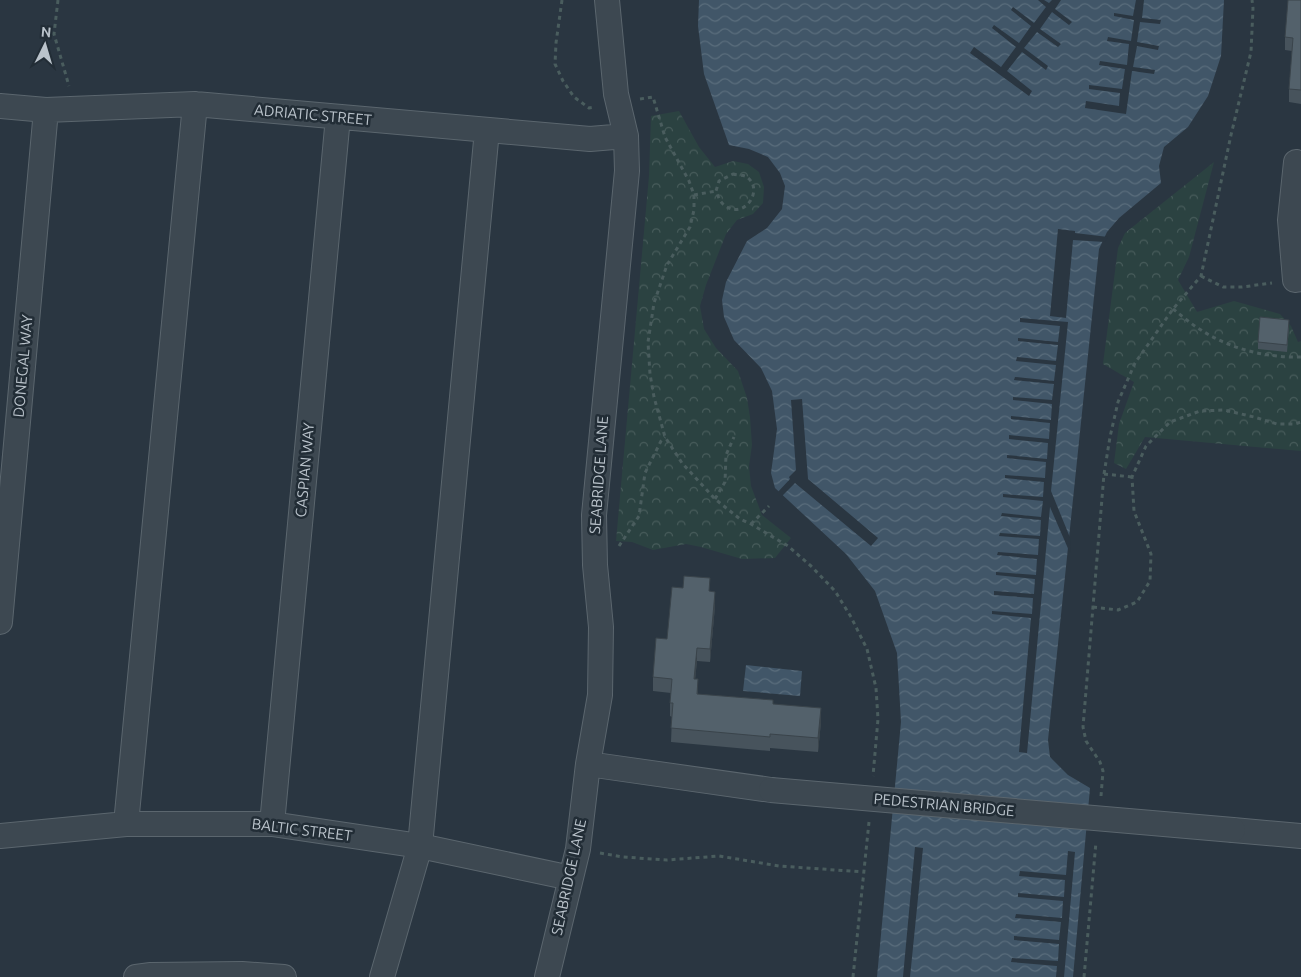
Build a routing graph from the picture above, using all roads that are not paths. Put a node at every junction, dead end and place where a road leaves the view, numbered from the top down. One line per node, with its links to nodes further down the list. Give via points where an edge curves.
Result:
1 (607, 0): 7 (street, SEABRIDGE LANE, via 616,94)
2 (195, 104): 4 (street, ADRIATIC STREET); 5 (street, ADRIATIC STREET); 12 (street)
3 (0, 106): 4 (street, ADRIATIC STREET)
4 (46, 110): 10 (street, DONEGAL WAY)
5 (338, 117): 6 (street, ADRIATIC STREET); 13 (street, CASPIAN WAY)
6 (488, 130): 7 (street, ADRIATIC STREET, via 590,139); 16 (street)
7 (626, 136): 11 (street, SEABRIDGE LANE, via 627,171 594,515 601,627 600,695)
8 (1296, 162): 9 (street, via 1290,220)
9 (1298, 279)
10 (0, 622)
11 (588, 764): 15 (street, PEDESTRIAN BRIDGE, bridge, via 771,790); 17 (street, SEABRIDGE LANE, via 578,849)
12 (126, 824): 13 (street, BALTIC STREET); 14 (street, BALTIC STREET)
13 (272, 824): 16 (street, BALTIC STREET)
14 (0, 836)
15 (1301, 836)
16 (420, 846): 17 (street, BALTIC STREET); 20 (street)
17 (571, 878): 21 (street, SEABRIDGE LANE)
18 (136, 977): 19 (street, via 242,974)
19 (284, 977)
20 (382, 977)
21 (547, 977)

